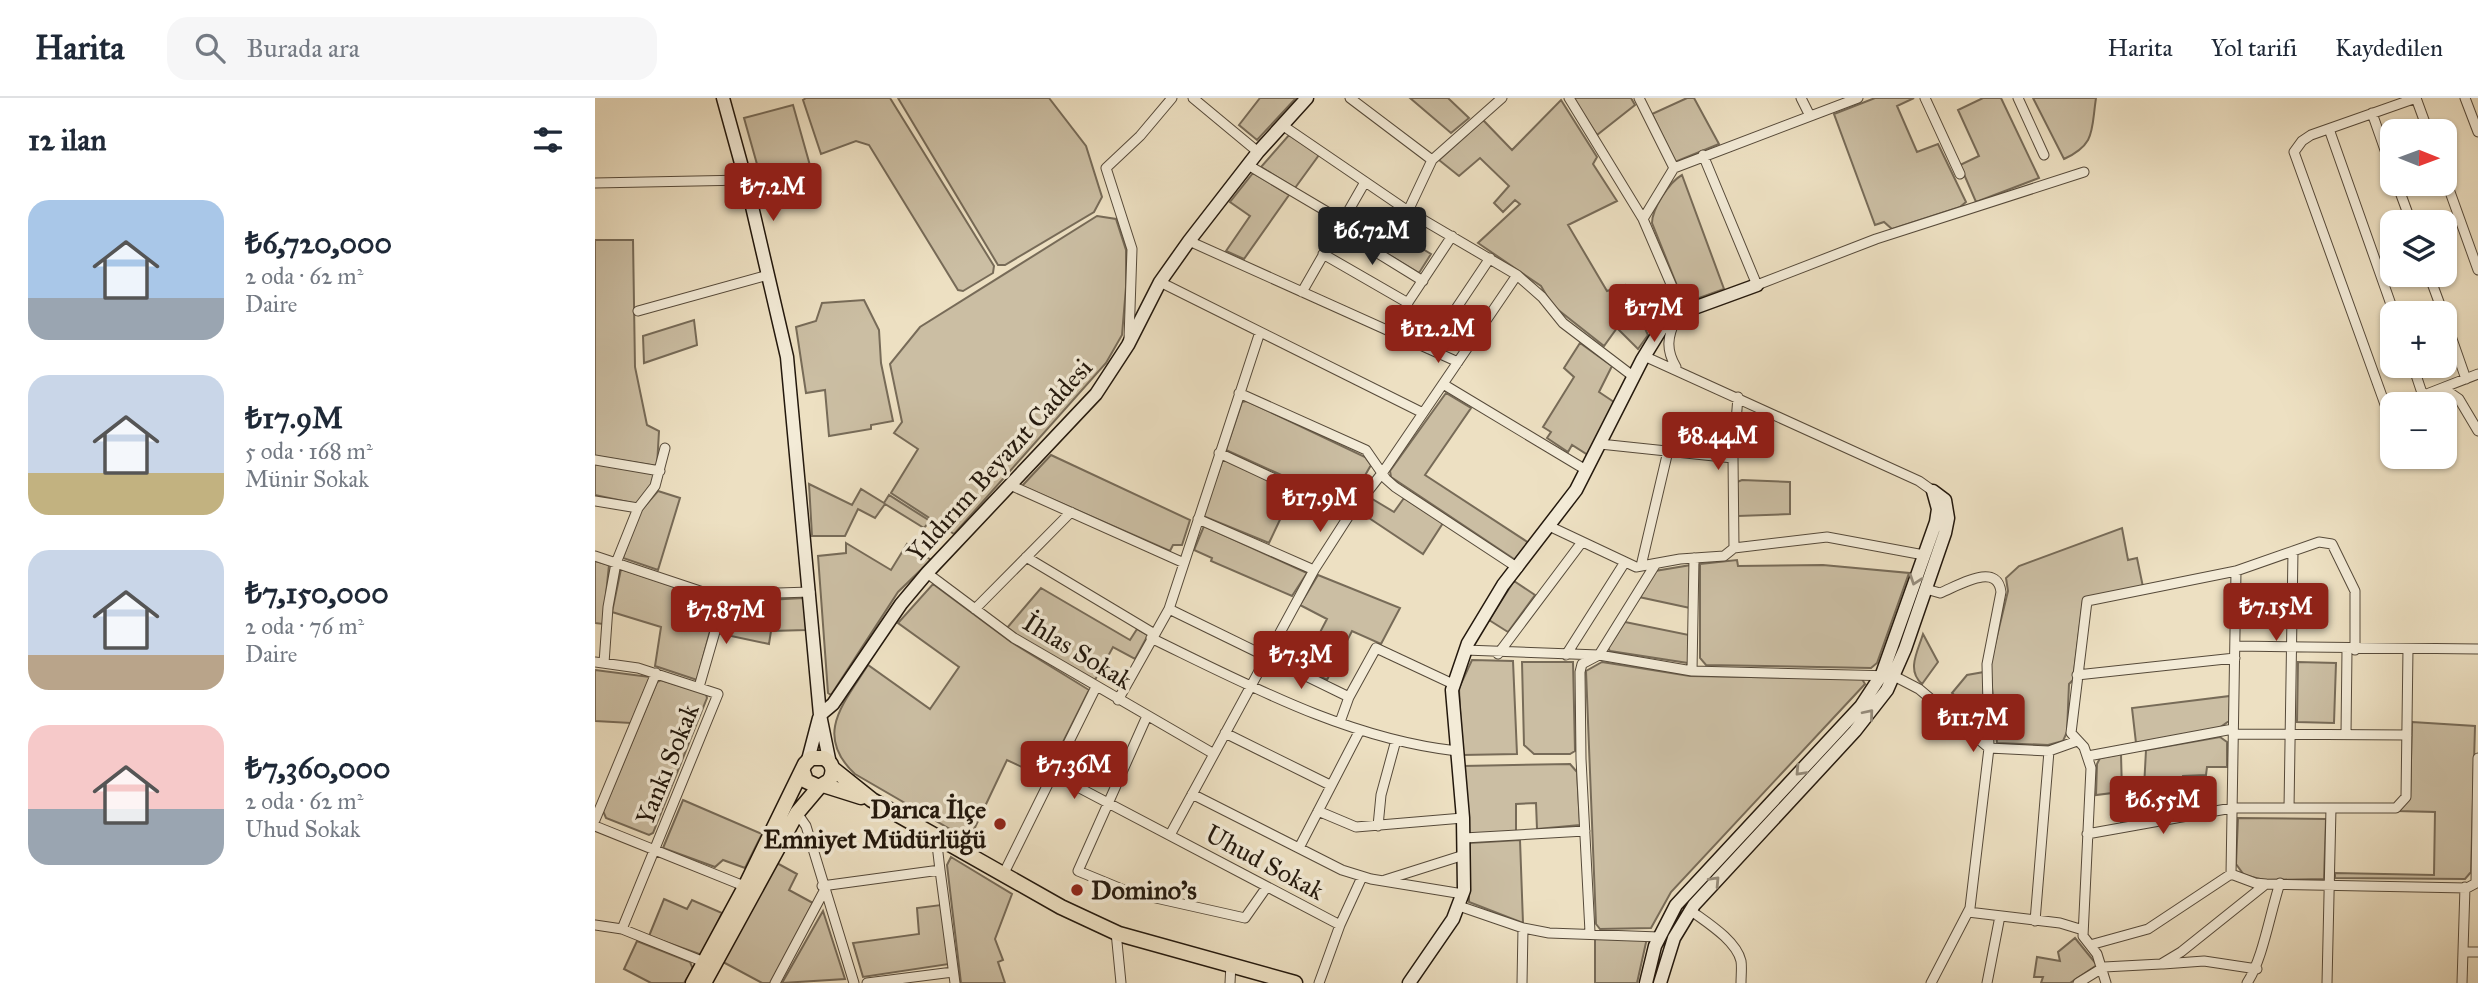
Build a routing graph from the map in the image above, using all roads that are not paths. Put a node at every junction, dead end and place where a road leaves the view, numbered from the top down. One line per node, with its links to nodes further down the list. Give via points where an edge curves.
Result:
1 (723, 98): 30 (street)
2 (1172, 98): 55 (street, via 1106,168 1132,249)
3 (1193, 98): 22 (street)
4 (1307, 98): 18 (street, Yıldırım Beyazıt Caddesi)
5 (1350, 98): 25 (street)
6 (1502, 98): 25 (street)
7 (1569, 98): 35 (street)
8 (1639, 98): 27 (street)
9 (1801, 98): 16 (street)
10 (1855, 98): 16 (street)
11 (1925, 98): 29 (street)
12 (2018, 98): 24 (street)
13 (2416, 98): 15 (street); 17 (street)
14 (2465, 98): 20 (street)
15 (2372, 113): 19 (street); 21 (street)
16 (1810, 116): 23 (street)
17 (2424, 119)
18 (1282, 125): 22 (street, Yıldırım Beyazıt Caddesi); 31 (street)
19 (2329, 129): 49 (street); 66 (street, via 2302,141 2294,157)
20 (2478, 132)
21 (2380, 136)
22 (1258, 152): 26 (street, Yıldırım Beyazıt Caddesi)
23 (1703, 155): 27 (street); 47 (street)
24 (2045, 155)
25 (1432, 160): 34 (street)
26 (1248, 165): 36 (street); 38 (street, Yıldırım Beyazıt Caddesi)
27 (1674, 168): 35 (street)
28 (2084, 172): 47 (street, via 1876,239)
29 (1960, 174)
30 (746, 180): 32 (street); 43 (street)
31 (1365, 182): 34 (street); 36 (street)
32 (595, 183)
33 (2451, 196): 42 (street)
34 (1408, 211): 37 (street); 40 (street)
35 (1643, 219): 52 (street)
36 (1339, 224): 39 (street); 40 (street)
37 (1452, 236): 41 (street); 45 (street)
38 (1189, 242): 46 (street, Yıldırım Beyazıt Caddesi); 48 (street)
39 (1323, 254): 48 (street); 50 (street)
40 (1379, 254): 45 (street)
41 (1490, 258): 44 (street); 56 (street)
42 (2478, 270)
43 (768, 275): 51 (street); 106 (street, via 787,357)
44 (1517, 275): 59 (street); 62 (street, via 1563,323)
45 (1423, 281): 50 (street)
46 (1160, 282): 54 (street); 55 (street, Yıldırım Beyazıt Caddesi)
47 (1757, 285): 52 (street)
48 (1302, 292): 53 (street)
49 (2390, 301)
50 (1408, 303): 53 (street)
51 (638, 311)
52 (1680, 315): 58 (street, via 1661,329); 60 (street, via 1669,332 1668,354)
53 (1389, 331): 56 (street)
54 (1260, 332): 68 (street); 70 (street)
55 (1128, 345): 81 (street, Yıldırım Beyazıt Caddesi, via 1096,394)
56 (1429, 349): 59 (street)
57 (2457, 353): 63 (street)
58 (1644, 356): 60 (street); 62 (street)
59 (1458, 362): 64 (street)
60 (1677, 368): 69 (street)
61 (2478, 374): 63 (street)
62 (1635, 377): 72 (street)
63 (2466, 379): 65 (street)
64 (1443, 384): 70 (street); 78 (street)
65 (2443, 388): 67 (street); 71 (street, via 2459,399)
66 (2380, 392)
67 (2433, 392)
68 (1239, 393): 75 (street); 80 (street, via 1366,450)
69 (1738, 397): 76 (street); 82 (street)
70 (1423, 413): 80 (street)
71 (2477, 427)
72 (1600, 444): 74 (street); 78 (street)
73 (665, 449): 79 (street)
74 (1668, 451): 76 (street); 100 (street)
75 (1219, 453): 86 (street); 87 (street)
76 (1733, 458): 90 (street)
77 (595, 460): 79 (street)
78 (1586, 470): 88 (street)
79 (660, 471): 84 (street)
80 (1383, 472): 86 (street); 101 (street, via 1395,487)
81 (1010, 485): 85 (street); 104 (street, Yıldırım Beyazıt Caddesi)
82 (1933, 491): 92 (street, via 1937,514); 105 (street, via 1945,500 1948,521)
83 (595, 501): 84 (street)
84 (638, 508): 97 (street)
85 (1071, 512): 94 (street); 98 (street)
86 (1350, 514): 102 (street)
87 (1198, 519): 98 (street); 102 (street)
88 (1549, 526): 89 (street); 101 (street)
89 (1582, 542): 96 (street); 117 (street)
90 (1734, 548): 92 (street, via 1827,537); 95 (street, via 1724,556)
91 (2293, 551): 103 (street); 112 (street); 116 (street, via 2319,542 2332,544 2355,591)
92 (1924, 555): 125 (street, one-way to 125)
93 (595, 556): 97 (street)
94 (1026, 557): 108 (street); 110 (street)
95 (1694, 558): 99 (street); 123 (street)
96 (1625, 562): 100 (street); 118 (street)
97 (616, 563): 107 (street); 122 (street)
98 (1184, 563): 109 (street)
99 (1655, 565): 100 (street); 119 (street)
100 (1641, 566)
101 (1518, 568): 115 (street, via 1485,612)
102 (1314, 570): 120 (street)
103 (2236, 571): 111 (street); 126 (street, via 2087,601)
104 (927, 573): 108 (street, İhlas Sokak); 133 (street, Yıldırım Beyazıt Caddesi, via 833,704)
105 (1926, 589): 125 (street); 144 (street, via 1940,593 1985,576 2000,582 1987,664)
106 (810, 592): 107 (street); 133 (street)
107 (725, 597): 129 (street)
108 (975, 609): 130 (street, İhlas Sokak)
109 (1169, 609): 110 (street); 120 (street)
110 (1152, 635): 128 (street); 132 (street)
111 (2235, 646): 112 (street); 121 (street)
112 (2291, 649): 116 (street); 139 (street)
113 (2408, 649): 114 (street); 116 (street); 141 (street)
114 (2478, 649)
115 (1465, 650): 117 (street); 127 (street)
116 (2351, 650): 140 (street)
117 (1498, 653): 118 (street)
118 (1566, 655): 119 (street)
119 (1599, 655): 123 (street); 168 (street, via 1582,664 1580,672)
120 (1265, 657): 128 (street); 131 (street)
121 (2235, 658): 126 (street); 137 (street)
122 (600, 663): 124 (street, Yankı Sokak)
123 (1692, 671): 125 (street)
124 (656, 673): 129 (street, Yankı Sokak); 164 (street)
125 (1888, 675): 144 (street, via 1919,689); 190 (street, one-way to 125, via 1878,704); 201 (street, one-way to 201, via 1699,877)
126 (2077, 675): 143 (street, via 2071,733)
127 (1453, 684): 131 (street, via 1376,648); 145 (street)
128 (1251, 685): 135 (street); 138 (street)
129 (699, 687): 174 (street, Yankı Sokak, via 718,694)
130 (1096, 687): 132 (street, İhlas Sokak); 152 (street)
131 (1349, 697): 135 (street)
132 (1118, 700): 134 (street, İhlas Sokak)
133 (820, 715): 150 (street); 151 (street)
134 (1147, 716): 147 (street, İhlas Sokak); 157 (street)
135 (1340, 723): 136 (street)
136 (1360, 730): 142 (street); 153 (street)
137 (2233, 732): 139 (street); 148 (street); 158 (street)
138 (1225, 733): 147 (street); 153 (street)
139 (2290, 734): 140 (street); 159 (street)
140 (2346, 734): 141 (street)
141 (2407, 735): 160 (street, via 2406,797 2396,808)
142 (1396, 740): 145 (street); 167 (street)
143 (2077, 741): 146 (street); 148 (street)
144 (1989, 748): 146 (street); 191 (street)
145 (1457, 751): 163 (street)
146 (2049, 751): 193 (street)
147 (1214, 754): 155 (street)
148 (2088, 756): 169 (street)
149 (2478, 762): 165 (street)
150 (805, 766): 151 (main road, via 820,757); 154 (main road, via 806,781); 186 (main road)
151 (831, 766): 154 (main road, via 831,778); 156 (main road)
152 (1053, 774): 157 (street); 177 (street)
153 (1330, 785): 161 (street)
154 (821, 786): 156 (main road); 162 (main road)
155 (1192, 794): 171 (street); 173 (street)
156 (872, 800): 170 (main road)
157 (1108, 802): 171 (street, Uhud Sokak); 188 (street, via 1078,871 1129,892 1245,918)
158 (2232, 808): 159 (street); 169 (street); 178 (street)
159 (2289, 808): 160 (street)
160 (2331, 808): 184 (street)
161 (1318, 811): 167 (street, via 1350,826); 173 (street)
162 (797, 813): 186 (main road); 187 (street, via 806,826)
163 (1463, 818): 167 (street); 172 (street)
164 (595, 820)
165 (2477, 821): 181 (street)
166 (595, 826): 174 (street)
167 (1378, 826)
168 (1585, 831): 172 (street); 200 (street)
169 (2087, 834): 198 (street)
170 (936, 835): 176 (street); 177 (main road)
171 (1170, 835): 188 (street, Uhud Sokak)
172 (1464, 838): 175 (street)
173 (1299, 848): 179 (street)
174 (655, 851): 186 (street); 197 (street)
175 (1464, 855): 180 (street); 189 (street)
176 (940, 870): 187 (street); 210 (street)
177 (1004, 873): 199 (main road, via 1061,907)
178 (2231, 874): 183 (street); 202 (street, via 2148,929)
179 (1362, 877): 180 (street); 195 (street)
180 (1383, 881): 189 (street)
181 (2477, 882): 185 (street)
182 (2280, 883): 183 (street); 184 (street); 209 (street)
183 (2266, 884): 207 (street)
184 (2330, 884): 185 (street); 231 (street)
185 (2465, 887): 203 (street)
186 (750, 888): 205 (main road); 213 (main road)
187 (823, 888): 214 (street); 215 (street)
188 (1266, 888): 195 (street, Uhud Sokak)
189 (1461, 900): 196 (street); 221 (street)
190 (1690, 910): 224 (street, via 1674,938); 225 (street, via 1738,954)
191 (1968, 912): 192 (street); 226 (street)
192 (2000, 916): 193 (street); 227 (street)
193 (2035, 920): 198 (street)
194 (595, 925): 197 (street)
195 (1340, 925): 220 (street)
196 (1523, 928): 200 (street); 222 (street)
197 (622, 929): 205 (street)
198 (2083, 930): 202 (street)
199 (1116, 932): 206 (main road); 218 (street)
200 (1590, 933): 201 (street)
201 (1659, 937): 223 (street)
202 (2090, 945): 208 (street)
203 (2463, 952): 204 (street); 232 (street)
204 (2478, 952)
205 (704, 962): 212 (main road)
206 (1231, 964): 211 (main road); 219 (street)
207 (2161, 964): 208 (street); 209 (street, via 2204,961)
208 (2104, 967): 228 (street); 229 (street)
209 (2257, 969): 230 (street)
210 (953, 972): 216 (street); 217 (street)
211 (1286, 982)
212 (693, 983)
213 (705, 983)
214 (775, 983)
215 (853, 983)
216 (867, 983)
217 (955, 983)
218 (1121, 983)
219 (1230, 983)
220 (1319, 983)
221 (1409, 983)
222 (1522, 983)
223 (1646, 983)
224 (1660, 983)
225 (1741, 983)
226 (1931, 983)
227 (1987, 983)
228 (2078, 983)
229 (2106, 983)
230 (2247, 983)
231 (2327, 983)
232 (2462, 983)

